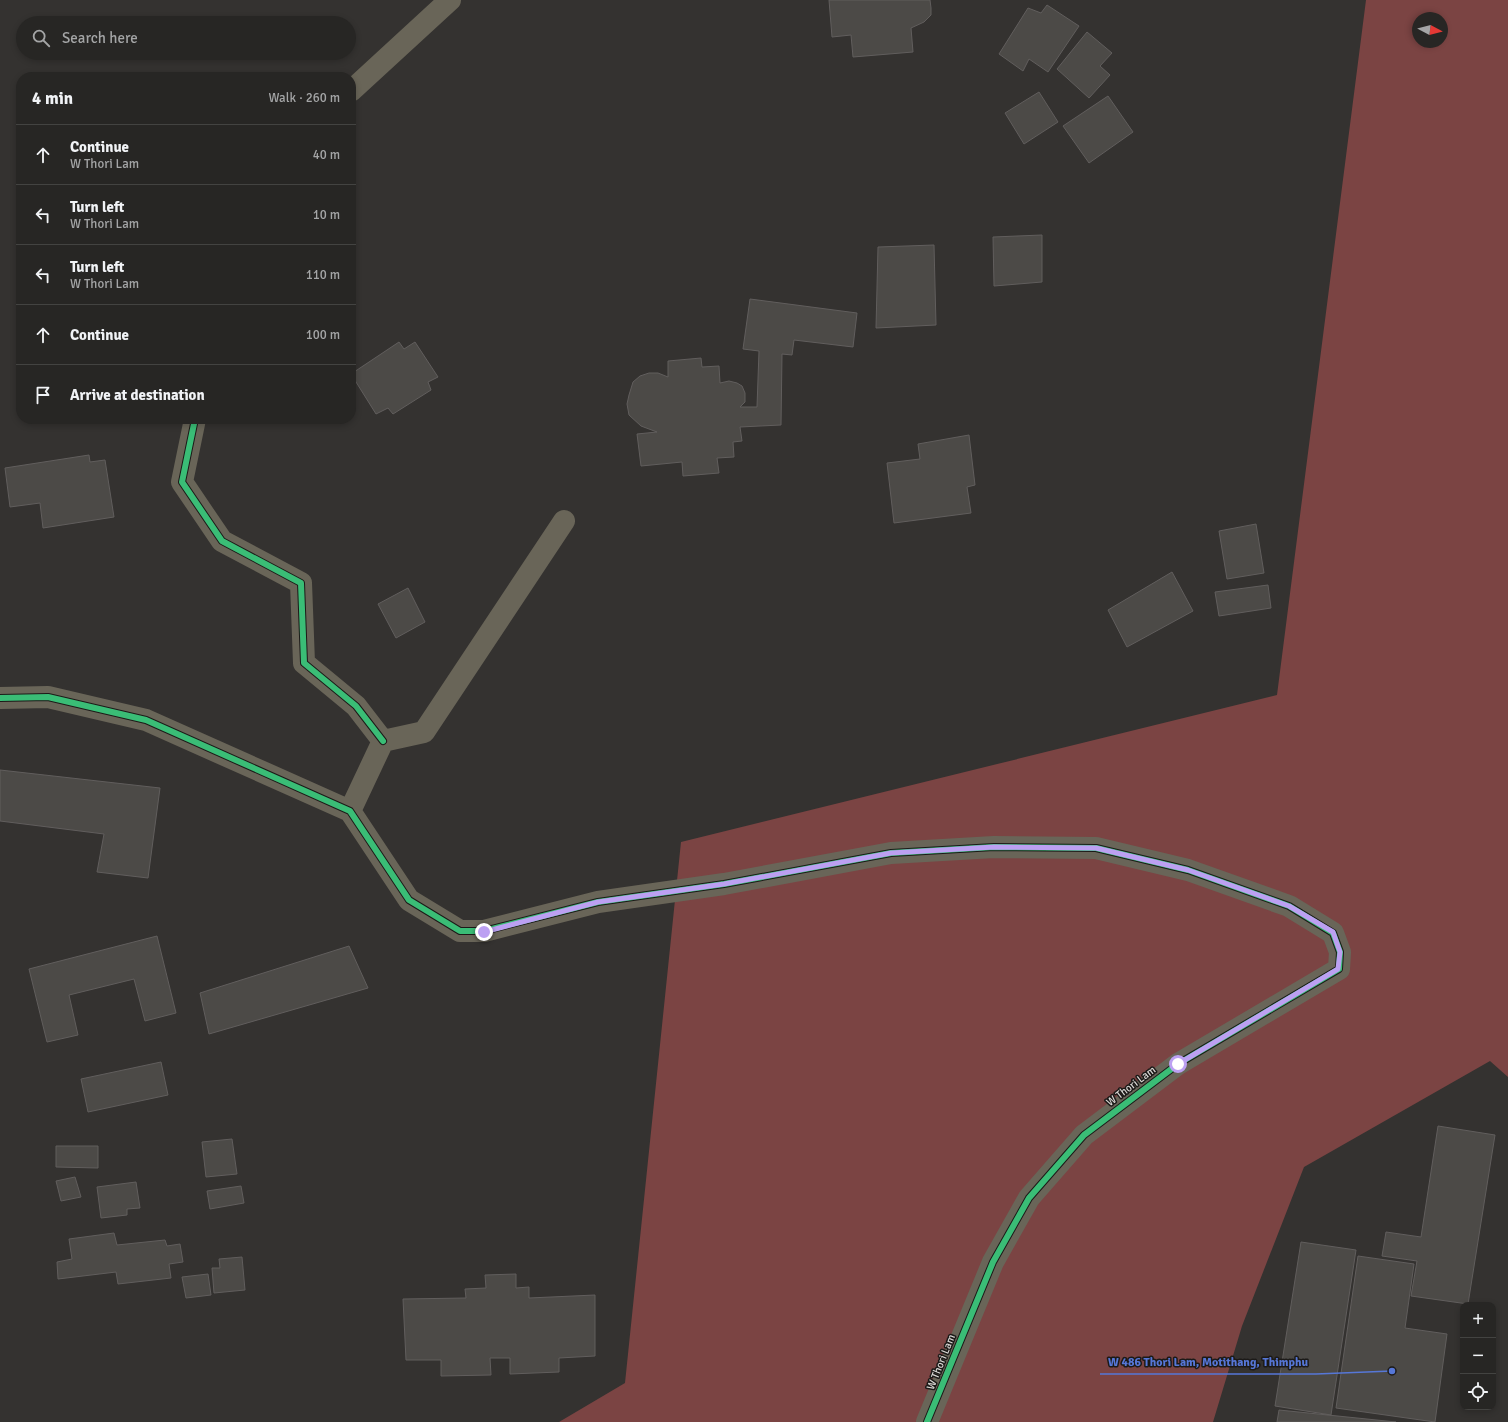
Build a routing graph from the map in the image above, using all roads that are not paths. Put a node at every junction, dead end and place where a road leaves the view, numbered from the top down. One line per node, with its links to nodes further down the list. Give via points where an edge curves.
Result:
1 (450, 0): 2 (street)
2 (356, 86)
3 (195, 424): 6 (street, via 182,482 222,541 301,583 304,663 356,706)
4 (564, 521): 6 (street, via 424,732)
5 (0, 698): 7 (street, via 48,697 146,720)
6 (383, 741): 7 (street)
7 (350, 811): 8 (street, W Thori Lam, via 409,900 460,931 484,932 598,902 724,884 891,853 994,847 1096,848 1188,870 1289,906 1333,932 1340,952 1338,969 1178,1064 1084,1135 1029,1198 993,1262)
8 (927, 1422)

